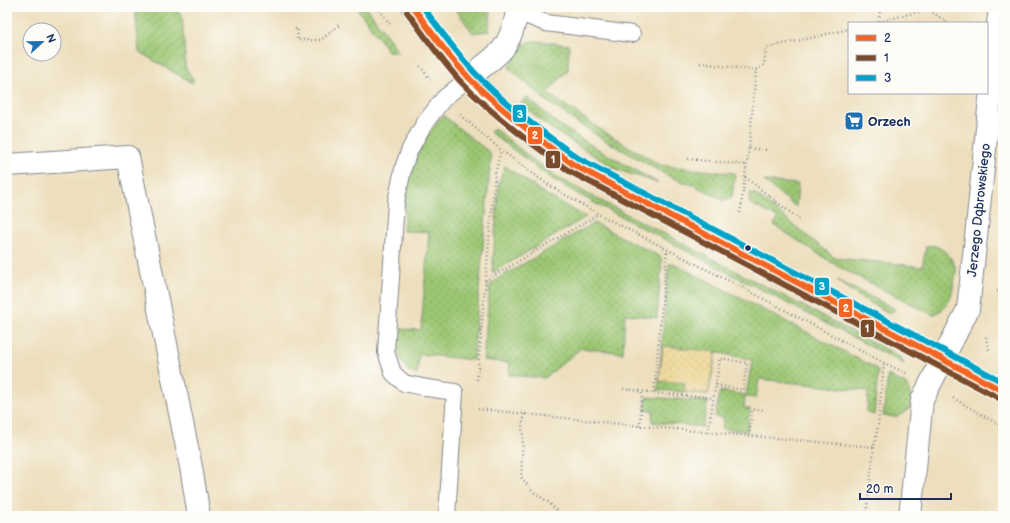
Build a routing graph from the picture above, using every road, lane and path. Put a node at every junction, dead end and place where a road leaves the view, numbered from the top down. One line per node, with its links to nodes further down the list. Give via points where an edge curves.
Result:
1 (413, 7): 16 (street)
2 (880, 7): 7 (path)
3 (932, 7): 5 (path)
4 (1000, 7): 29 (street, Jerzego Dąbrowskiego, via 968,309)
5 (927, 8): 8 (path); 9 (path)
6 (517, 10): 13 (lane, via 546,23); 16 (street, via 510,38 502,50)
7 (878, 22)
8 (881, 22)
9 (947, 22)
10 (340, 25): 11 (path, via 321,40 297,40 298,29)
11 (295, 29)
12 (848, 29): 15 (path, via 766,48 764,65)
13 (632, 34)
14 (700, 63): 15 (path)
15 (756, 70): 17 (path)
16 (469, 78): 29 (street, via 500,108 574,166); 46 (lane, via 444,98 424,124 404,165 396,202 386,352 393,373 404,383 456,392)
17 (749, 148): 19 (path); 22 (path)
18 (501, 150): 28 (path, via 495,173)
19 (767, 150)
20 (688, 160): 22 (path)
21 (7, 165): 45 (street, via 128,157)
22 (746, 165): 23 (path)
23 (745, 176): 24 (path); 26 (path)
24 (740, 213)
25 (598, 214): 28 (path)
26 (802, 220)
27 (667, 249): 36 (path)
28 (485, 281): 31 (path)
29 (942, 359): 34 (street); 49 (street, Jerzego Dąbrowskiego, via 922,400)
30 (884, 363): 44 (path)
31 (477, 383)
32 (716, 385): 32 (path, via 720,358 747,363 743,390); 37 (path)
33 (623, 389): 35 (path)
34 (1003, 391)
35 (642, 392): 36 (path); 41 (path)
36 (654, 393): 37 (path)
37 (713, 398): 42 (path)
38 (474, 409): 40 (path)
39 (764, 410): 43 (path, via 752,410)
40 (526, 414): 41 (path); 47 (path, via 522,426 521,477 532,492 548,502)
41 (640, 426): 42 (path)
42 (708, 432): 43 (path)
43 (749, 436): 44 (path)
44 (874, 448): 48 (path)
45 (199, 516)
46 (447, 516)
47 (562, 516)
48 (866, 516)
49 (910, 516)

